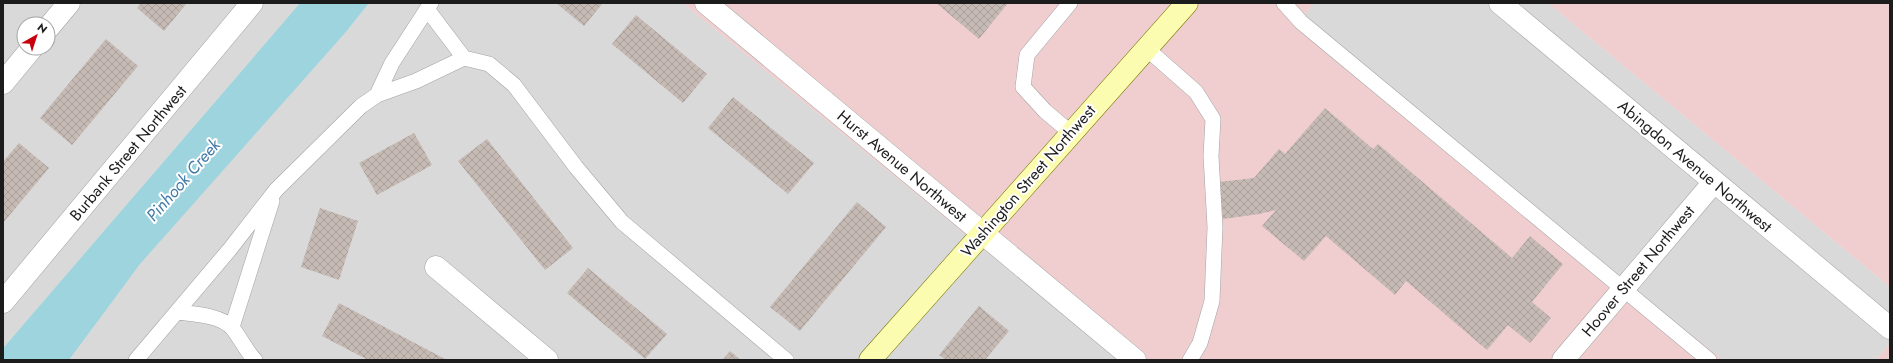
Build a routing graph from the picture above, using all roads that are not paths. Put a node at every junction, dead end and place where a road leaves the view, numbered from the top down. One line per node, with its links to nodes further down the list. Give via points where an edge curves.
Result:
1 (69, 3): 9 (street)
2 (252, 3): 21 (street, Burbank Street Northwest)
3 (706, 3): 18 (street, Hurst Avenue Northwest)
4 (1070, 3): 15 (lane, via 1027,55 1023,87 1045,111)
5 (1187, 3): 10 (main road, Washington Street Northwest)
6 (1284, 3): 20 (lane, via 1302,22)
7 (1500, 3): 16 (street, Abingdon Avenue Northwest)
8 (429, 6): 12 (lane); 14 (lane, via 392,63)
9 (56, 18)
10 (1146, 48): 15 (main road, Washington Street Northwest); 31 (lane, via 1196,92 1212,119 1211,156 1215,227 1212,301 1200,343)
11 (25, 56): 13 (street)
12 (464, 58): 14 (lane, via 416,81); 29 (lane, via 489,64 514,85 576,167 622,222)
13 (3, 82)
14 (377, 95): 17 (lane, via 361,106)
15 (1071, 133): 18 (main road, Washington Street Northwest)
16 (1714, 182): 20 (street, Hoover Street Northwest); 24 (street, Abingdon Avenue Northwest)
17 (276, 190): 22 (lane); 23 (lane)
18 (982, 233): 25 (main road, Washington Street Northwest); 30 (street, Hurst Avenue Northwest)
19 (436, 268): 28 (street)
20 (1624, 288): 32 (street, Hoover Street Northwest); 33 (lane)
21 (3, 302)
22 (177, 312): 23 (lane, via 214,317); 26 (lane)
23 (232, 328): 27 (lane)
24 (1890, 328)
25 (874, 359)
26 (136, 360)
27 (255, 360)
28 (547, 360)
29 (786, 360)
30 (1135, 360)
31 (1190, 360)
32 (1563, 360)
33 (1709, 360)

